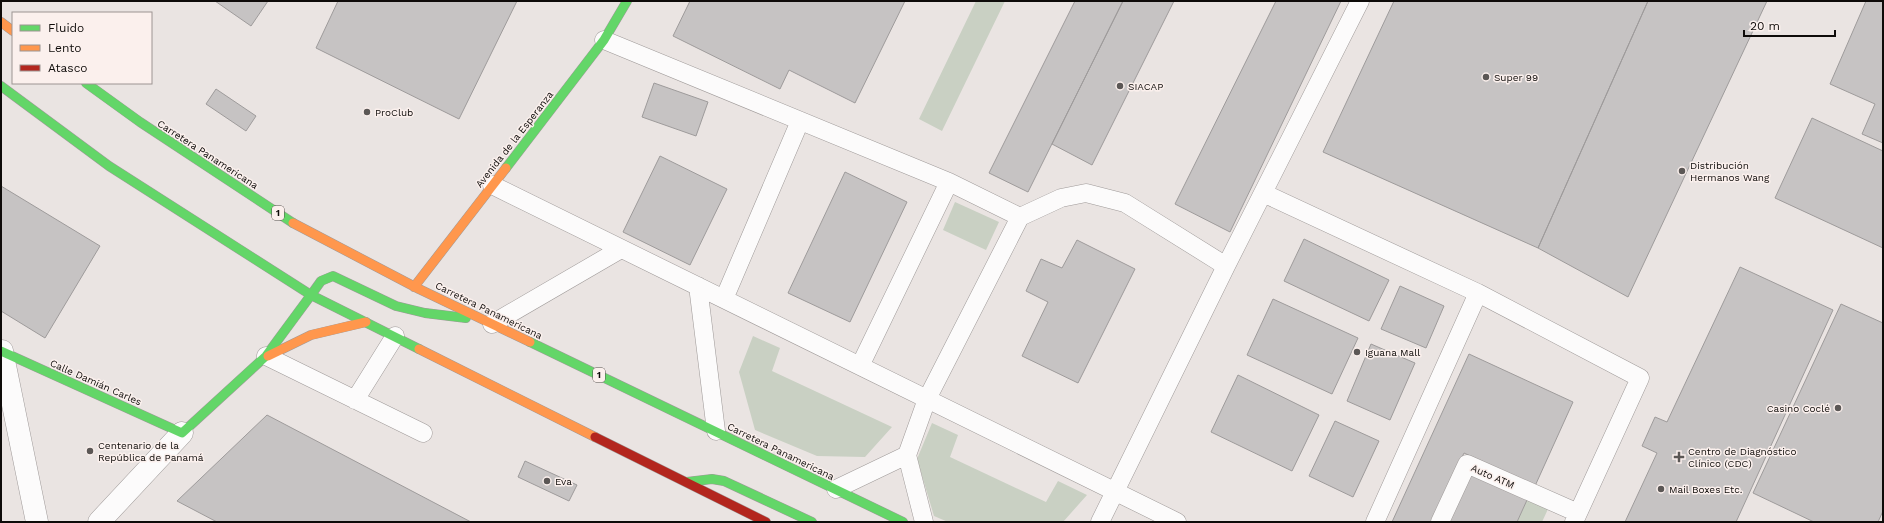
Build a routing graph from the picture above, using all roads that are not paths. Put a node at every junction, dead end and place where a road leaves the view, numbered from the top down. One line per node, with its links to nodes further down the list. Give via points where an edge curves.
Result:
1 (627, 1): 5 (main road, Avenida de la Esperanza)
2 (1360, 1): 11 (lane)
3 (1, 22): 4 (main road)
4 (12, 30)
5 (604, 40): 8 (lane); 10 (main road, Avenida de la Esperanza)
6 (87, 84): 16 (main road, Carretera Panamericana / 1, via 140,122 304,230)
7 (1, 86): 18 (main road, via 110,166)
8 (800, 121): 9 (lane); 19 (lane)
9 (949, 182): 12 (lane); 25 (lane)
10 (492, 185): 13 (lane); 16 (main road, Avenida de la Esperanza)
11 (1263, 193): 14 (lane); 17 (lane)
12 (1020, 217): 14 (lane, via 1061,198 1086,193 1125,203); 26 (lane)
13 (621, 249): 15 (lane); 20 (lane)
14 (1226, 266): 34 (lane)
15 (698, 286): 19 (lane); 28 (lane)
16 (414, 287): 20 (main road, Carretera Panamericana / 1)
17 (1478, 293): 35 (lane, via 1640,378); 44 (lane)
18 (311, 295): 20 (main road, via 321,281 332,276 396,306); 21 (main road); 24 (main road)
19 (724, 299): 25 (lane)
20 (488, 321): 28 (main road, Carretera Panamericana / 1)
21 (366, 322): 22 (main road); 24 (main road, via 311,335)
22 (395, 336): 27 (lane); 32 (main road)
23 (1, 351): 29 (main road, Calle Damián Carles); 36 (street)
24 (266, 356): 27 (lane); 29 (main road)
25 (860, 366): 26 (lane)
26 (927, 399): 31 (lane); 34 (lane)
27 (355, 400): 30 (lane)
28 (716, 431): 33 (main road, Carretera Panamericana / 1)
29 (182, 433): 37 (street)
30 (423, 433)
31 (908, 455): 33 (lane); 41 (lane)
32 (687, 482): 38 (main road); 39 (main road, via 712,479 724,481)
33 (836, 489): 40 (main road, Carretera Panamericana / 1)
34 (1115, 492): 42 (lane); 43 (lane)
35 (1576, 518): 45 (lane, Auto ATM, via 1467,464)
36 (37, 522)
37 (99, 522)
38 (766, 522)
39 (812, 522)
40 (903, 522)
41 (924, 522)
42 (1100, 522)
43 (1177, 522)
44 (1375, 522)
45 (1440, 522)

